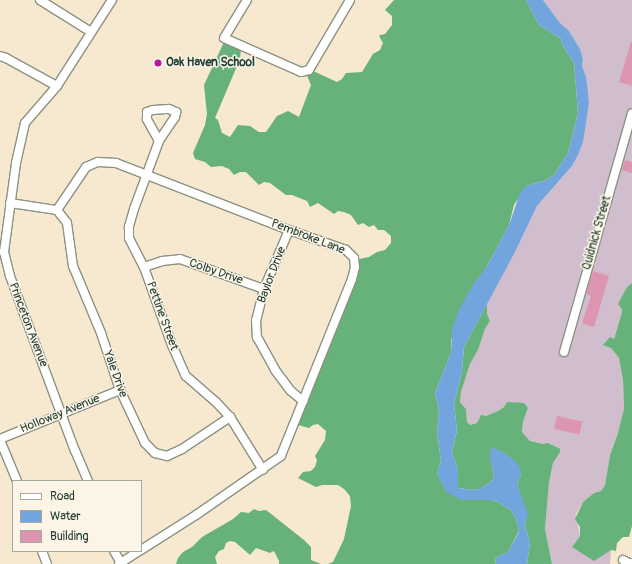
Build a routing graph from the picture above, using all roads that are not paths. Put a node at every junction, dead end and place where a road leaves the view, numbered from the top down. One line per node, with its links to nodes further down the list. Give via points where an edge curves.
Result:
1 (40, 0): 5 (street)
2 (112, 0): 5 (street, Princeton Avenue)
3 (246, 0): 4 (street, via 224,38 301,72 309,70)
4 (350, 0)
5 (91, 32): 7 (street, Princeton Avenue)
6 (0, 56): 7 (street)
7 (57, 86): 11 (street, Princeton Avenue, via 25,122 20,138)
8 (632, 114): 16 (street, Quidnick Street)
9 (159, 141): 10 (street, Pettine Street)
10 (148, 174): 12 (street, Pembroke Lane, via 116,163 98,162 86,167); 13 (street, Pembroke Lane); 14 (street, Pettine Street, via 129,227 129,238)
11 (10, 203): 12 (street); 19 (street, Princeton Avenue, via 4,252 10,276)
12 (57, 210): 17 (street, Yale Drive, via 67,223 73,266 101,333)
13 (289, 230): 15 (street, Baylor Drive); 18 (street, Pembroke Lane, via 346,250 354,258 355,267)
14 (144, 267): 15 (street, Colby Drive, via 180,259); 20 (street, Pettine Street, via 186,376)
15 (264, 289): 18 (street, Baylor Drive, via 256,320 257,337 290,391)
16 (564, 352)
17 (120, 390): 19 (street, Holloway Avenue); 20 (street, Yale Drive, via 145,442 155,453 167,456)
18 (303, 401): 22 (street, Pembroke Lane, via 281,456)
19 (62, 413): 21 (street, Holloway Avenue); 24 (street, Princeton Avenue)
20 (230, 417): 22 (street, Pettine Street)
21 (0, 440): 23 (street)
22 (263, 470): 25 (street, Pembroke Lane)
23 (17, 480)
24 (88, 480)
25 (142, 549)
26 (42, 552): 31 (street)
27 (114, 552): 30 (street)
28 (137, 552): 30 (street, Pembroke Lane)
29 (623, 560): 32 (street)
30 (120, 563)
31 (47, 564)
32 (632, 564)

